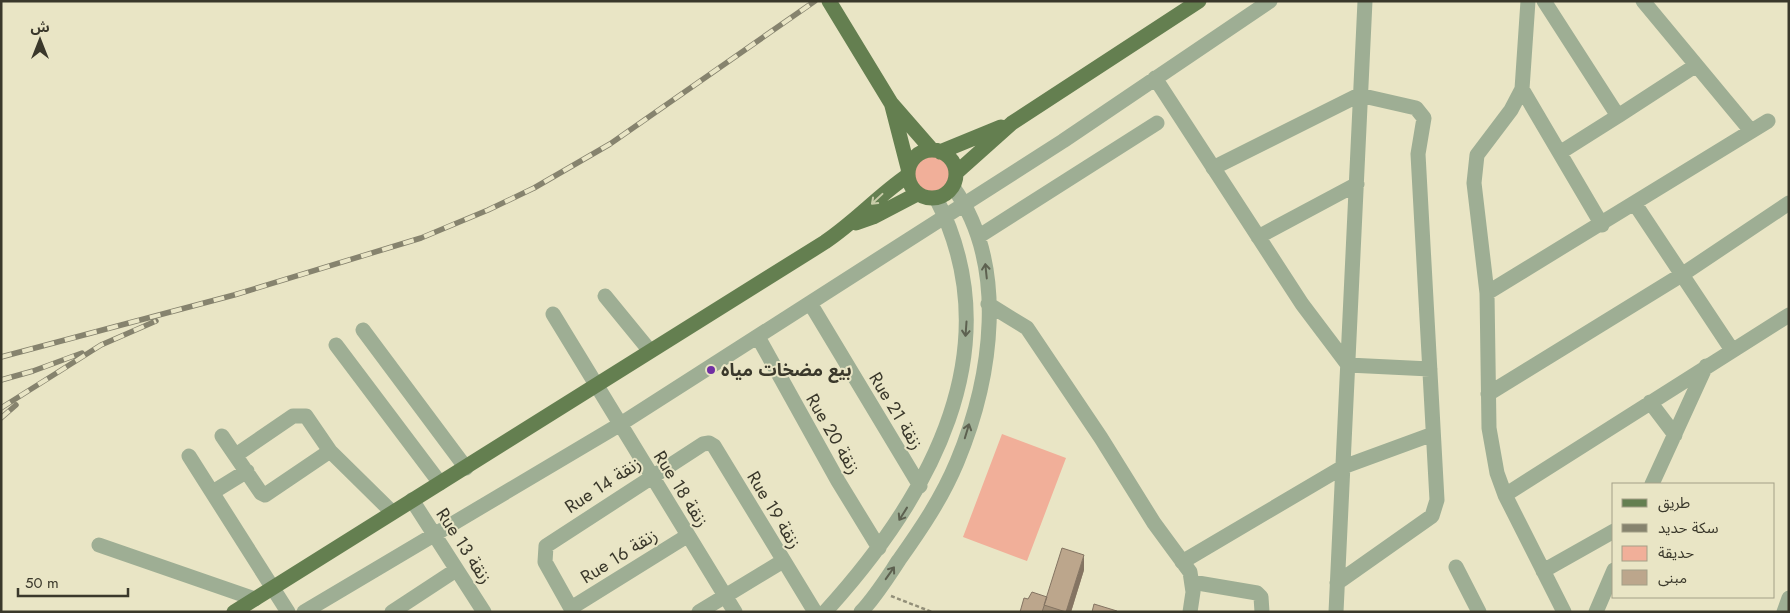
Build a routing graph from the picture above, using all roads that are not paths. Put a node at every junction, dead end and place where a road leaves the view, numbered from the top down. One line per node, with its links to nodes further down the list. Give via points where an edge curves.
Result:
1 (829, 1): 12 (main road)
2 (1200, 1): 15 (main road)
3 (1270, 1): 9 (street)
4 (1365, 1): 11 (street)
5 (1528, 1): 10 (street)
6 (1544, 1): 13 (street)
7 (1643, 1): 8 (street)
8 (1695, 66): 13 (street); 17 (street)
9 (1156, 78): 20 (street); 26 (street, via 1064,141)
10 (1522, 89): 19 (street); 35 (street, via 1511,110 1482,147 1474,166)
11 (1359, 95): 20 (street); 23 (street); 48 (street, via 1416,108 1424,118 1418,154)
12 (891, 103): 18 (main road); 21 (main road)
13 (1618, 116): 19 (street)
14 (1768, 121): 17 (street)
15 (1012, 123): 18 (main road); 22 (main road)
16 (1157, 123): 32 (street)
17 (1751, 131): 28 (street)
18 (936, 151): 21 (main road, via 914,157); 22 (main road, via 951,160)
19 (1560, 152): 30 (street)
20 (1213, 168): 33 (street)
21 (908, 172): 24 (main road, via 910,186); 31 (main road, one-way to 31)
22 (954, 180): 25 (main road, via 943,196); 26 (street)
23 (1357, 184): 33 (street); 46 (street)
24 (917, 194): 25 (main road); 31 (main road)
25 (936, 198): 29 (street)
26 (964, 203): 29 (street); 38 (street, one-way to 26, via 986,266)
27 (1789, 203): 34 (street)
28 (1634, 204): 30 (street); 34 (street)
29 (945, 215): 37 (street); 66 (street, one-way to 66, via 964,280 967,325 957,396 945,432)
30 (1602, 224): 35 (street)
31 (850, 225): 45 (main road)
32 (981, 235)
33 (1258, 237): 46 (street, via 1302,304)
34 (1683, 274): 44 (street); 50 (street)
35 (1487, 293): 50 (street)
36 (605, 296): 45 (street)
37 (810, 304): 42 (street); 66 (street, Rue 21 زنقة)
38 (988, 304): 77 (street, via 1027,328); 98 (street, one-way to 38, via 922,527 956,463 983,376)
39 (553, 314): 49 (street, Rue 18 زنقة)
40 (1789, 315): 44 (street)
41 (363, 330): 61 (street)
42 (758, 337): 52 (street); 75 (street, Rue 20 زنقة)
43 (336, 345): 64 (street)
44 (1732, 350): 47 (street)
45 (650, 351): 49 (main road)
46 (1348, 365): 48 (street); 60 (street)
47 (1706, 366): 51 (street); 54 (street)
48 (1430, 369): 53 (street)
49 (596, 386): 52 (street, Rue 18 زنقة); 61 (main road)
50 (1488, 394): 68 (street, via 1491,444)
51 (1650, 402): 54 (street); 68 (street)
52 (620, 425): 63 (street, Rue 18 زنقة); 72 (street)
53 (1433, 434): 60 (street); 83 (street, via 1437,500 1432,516)
54 (1675, 435): 65 (street)
55 (222, 436): 58 (street)
56 (695, 449): 63 (street, Rue 14 زنقة); 76 (street, Rue 19 زنقة, via 709,443 714,446)
57 (330, 451): 58 (street, via 306,416 299,414); 62 (street, via 269,494 261,493); 70 (street)
58 (236, 455): 62 (street)
59 (189, 456): 67 (street)
60 (1343, 467): 77 (street); 83 (street)
61 (466, 468): 64 (main road)
62 (247, 471): 67 (street)
63 (651, 477): 73 (street, Rue 18 زنقة); 88 (street, Rue 14 زنقة, via 546,546 545,562)
64 (440, 483): 69 (main road)
65 (1652, 483)
66 (920, 486): 75 (street, one-way to 75)
67 (213, 492): 84 (street)
68 (1505, 495): 80 (street)
69 (412, 500): 70 (main road); 72 (street, Rue 13 زنقة)
70 (392, 512): 84 (main road)
71 (1612, 532): 80 (street)
72 (434, 534): 79 (street, Rue 13 زنقة); 92 (street)
73 (687, 536): 85 (street, Rue 18 زنقة); 88 (street, Rue 16 زنقة)
74 (99, 545): 87 (street)
75 (879, 548): 97 (street)
76 (783, 561): 85 (street); 96 (street, Rue 19 زنقة)
77 (1182, 562): 82 (street, via 1190,572)
78 (1456, 567): 102 (street)
79 (456, 570): 89 (street); 93 (street, Rue 13 زنقة)
80 (1543, 570): 103 (street)
81 (1612, 575): 104 (street)
82 (1192, 582): 99 (street); 100 (street, via 1257,593 1261,597)
83 (1337, 583): 101 (street)
84 (273, 588): 87 (main road); 91 (street)
85 (725, 596): 94 (street); 95 (street, Rue 18 زنقة)
86 (1789, 598): 105 (street)
87 (255, 599): 90 (main road)
88 (572, 610)
89 (395, 611)
90 (234, 612)
91 (288, 612)
92 (304, 612)
93 (484, 612)
94 (699, 612)
95 (735, 612)
96 (815, 612)
97 (825, 612)
98 (861, 612)
99 (1190, 612)
100 (1262, 612)
101 (1336, 612)
102 (1479, 612)
103 (1564, 612)
104 (1596, 612)
105 (1784, 612)

